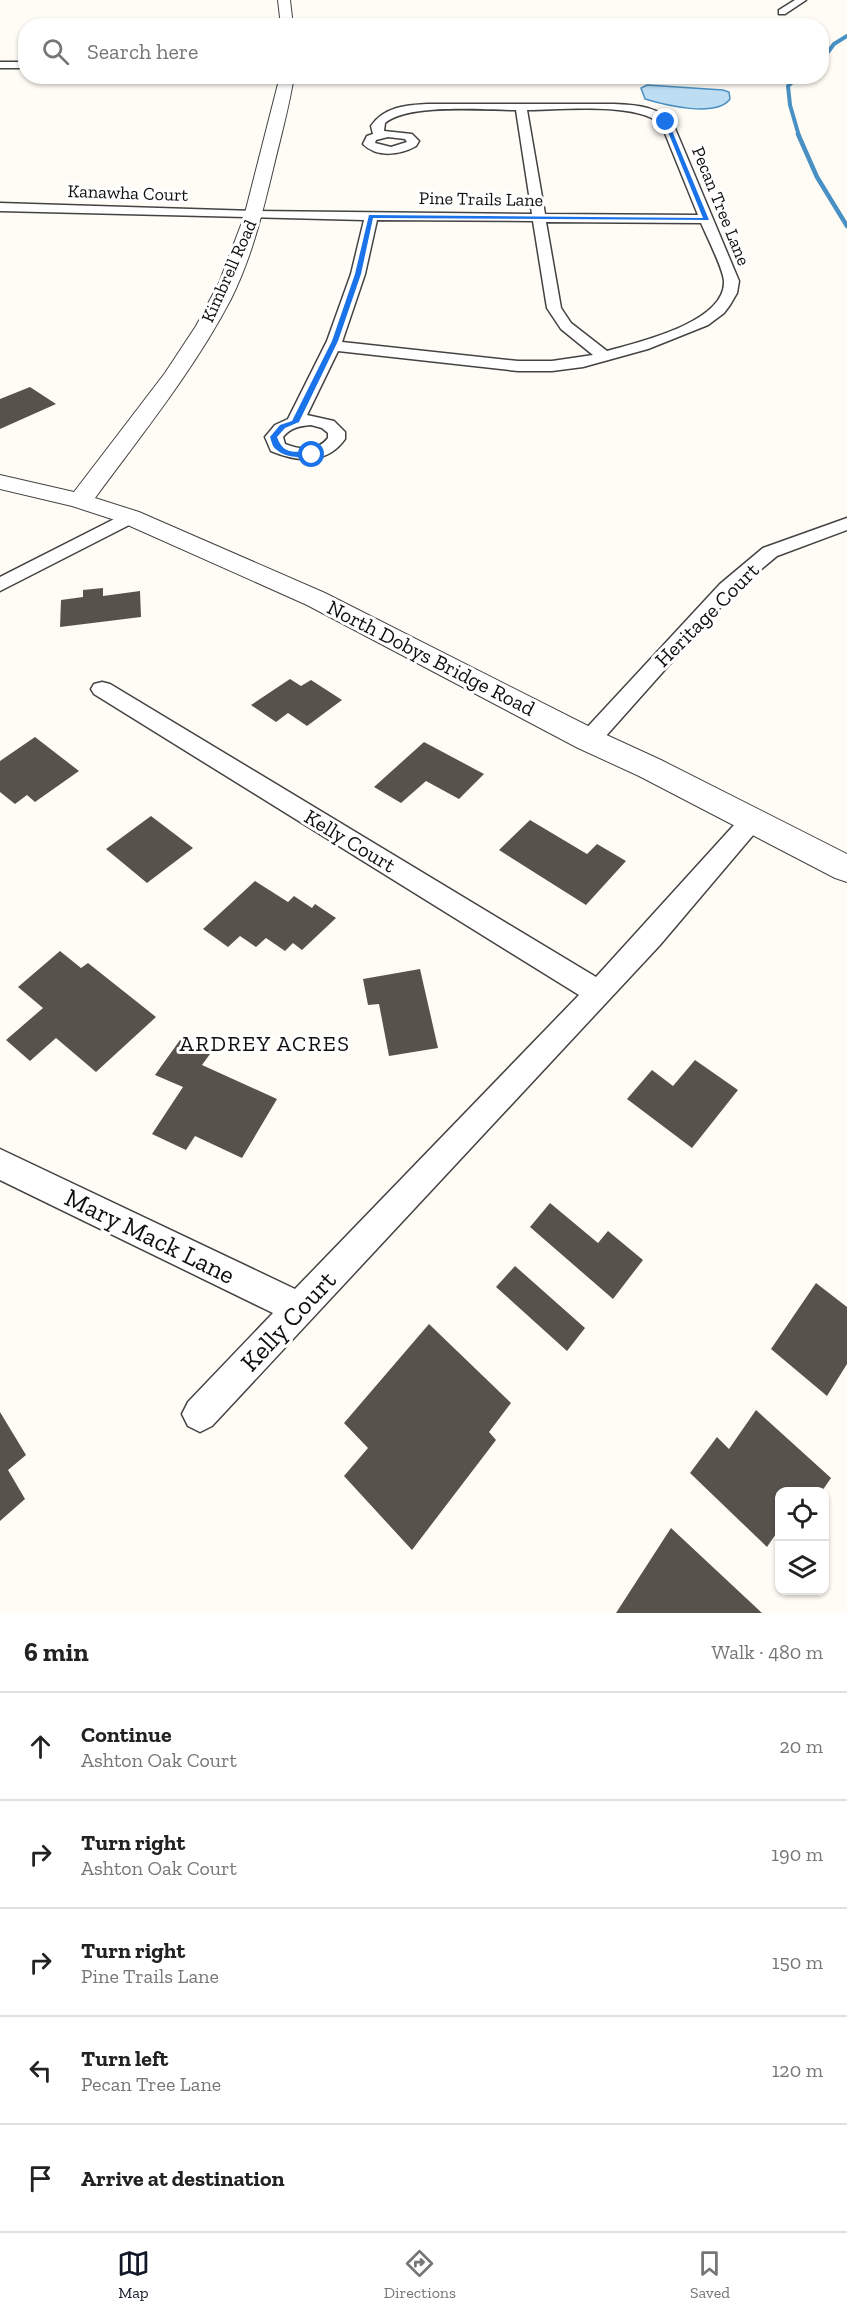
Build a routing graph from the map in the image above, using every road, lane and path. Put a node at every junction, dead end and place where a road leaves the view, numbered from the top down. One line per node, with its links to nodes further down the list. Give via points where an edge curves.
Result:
1 (284, 0): 4 (street)
2 (801, 0): 3 (street)
3 (782, 12)
4 (286, 18)
5 (0, 65): 6 (street)
6 (18, 65)
7 (286, 84): 11 (street, Kimbrell Road)
8 (521, 107): 9 (street, Pecan Tree Lane, via 383,109 377,126); 13 (street); 14 (street, Pecan Tree Lane, via 626,108 663,119)
9 (379, 135)
10 (0, 207): 11 (street, Kanawha Court)
11 (254, 215): 12 (street, Pine Trails Lane); 19 (street, Kimbrell Road, via 222,296 200,335)
12 (370, 216): 13 (street, Pine Trails Lane); 15 (street, via 358,274)
13 (538, 218): 14 (street, Pine Trails Lane); 16 (street, via 558,317)
14 (707, 219): 16 (street, Pecan Tree Lane, via 732,281 728,302 688,329)
15 (333, 346): 16 (street, Pecan Tree Lane, via 531,367); 17 (street)
16 (605, 357)
17 (295, 422)
18 (0, 482): 19 (street, North Dobys Bridge Road)
19 (80, 501): 20 (street, North Dobys Bridge Road)
20 (130, 517): 22 (street); 24 (street, North Dobys Bridge Road, via 316,599)
21 (847, 524): 24 (street, Heritage Court, via 770,552 727,588)
22 (0, 585)
23 (102, 689): 27 (street, Kelly Court)
24 (589, 740): 25 (street, North Dobys Bridge Road)
25 (753, 821): 26 (street, North Dobys Bridge Road); 27 (street, Kelly Court)
26 (847, 869)
27 (598, 993): 29 (street, Kelly Court)
28 (0, 1164): 29 (street, Mary Mack Lane)
29 (300, 1309): 30 (street, Kelly Court)
30 (200, 1414)

